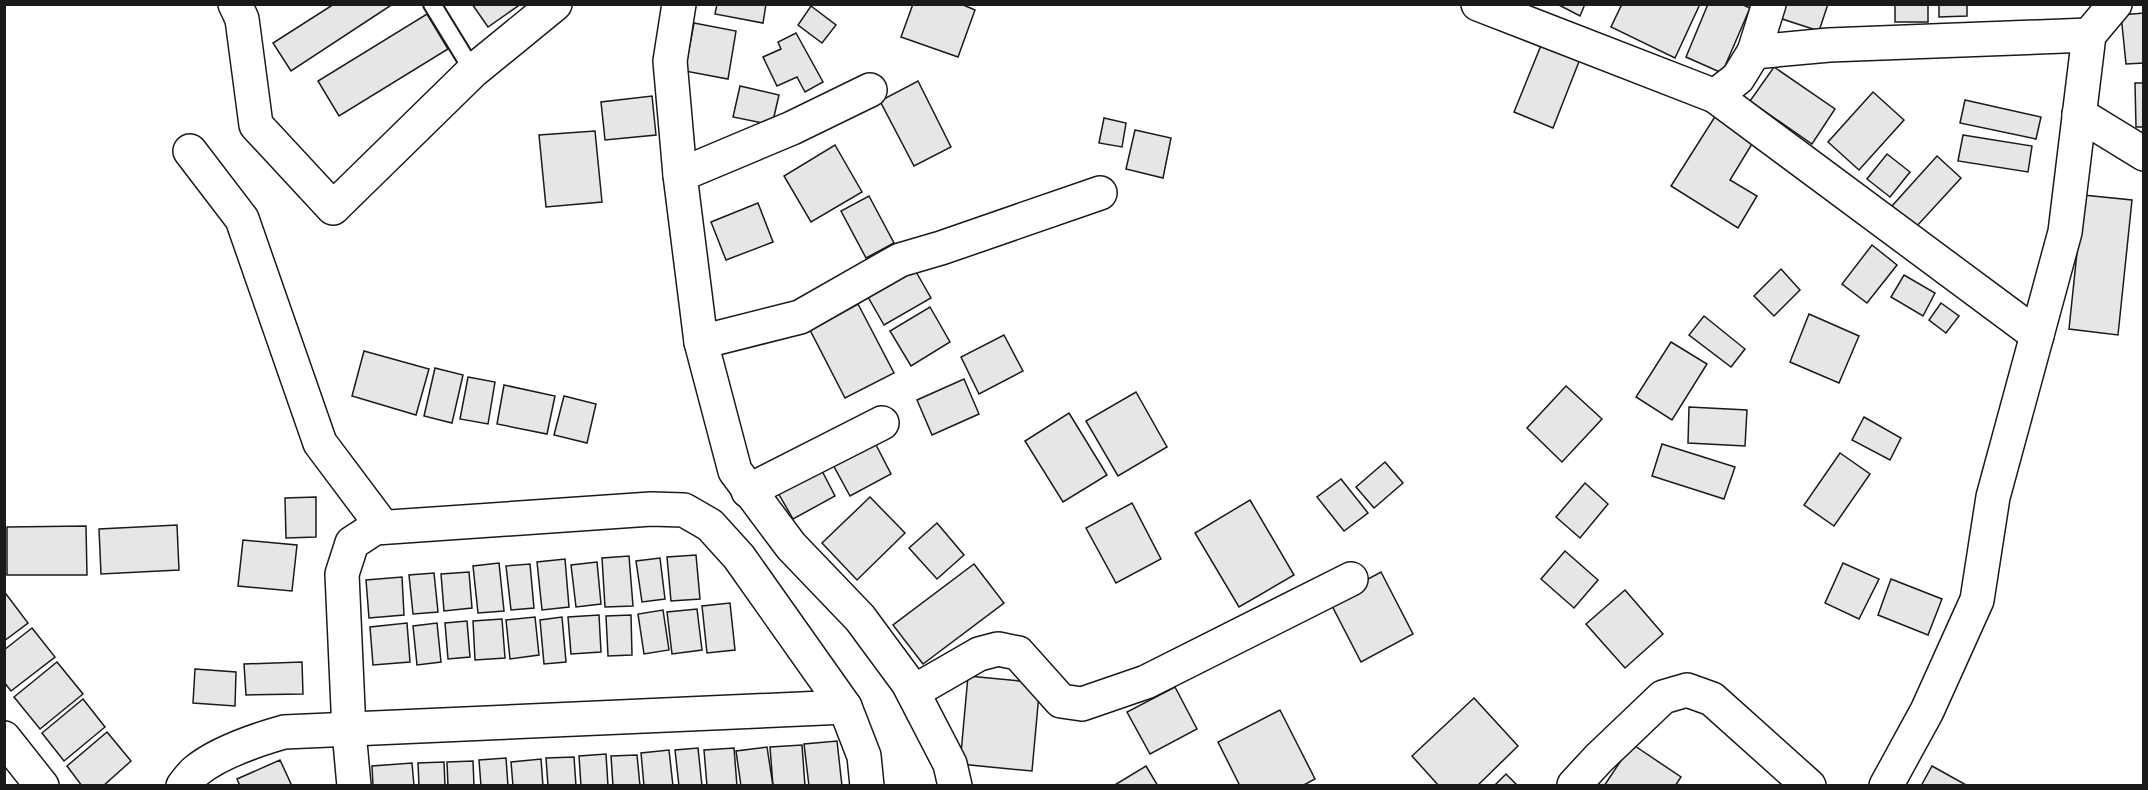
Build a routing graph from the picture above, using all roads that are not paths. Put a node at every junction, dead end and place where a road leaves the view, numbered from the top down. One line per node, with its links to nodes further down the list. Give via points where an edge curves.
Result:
1 (432, 4): 10 (lane)
2 (555, 4): 10 (street)
3 (679, 4): 16 (street, via 670,61)
4 (1478, 4): 12 (street)
5 (1769, 4): 9 (street)
6 (2115, 4): 8 (street)
7 (246, 9): 10 (street, via 256,125 333,208)
8 (2089, 35): 9 (street, via 1829,45); 13 (street)
9 (1754, 52): 12 (street, via 1738,78)
10 (473, 71)
11 (870, 90): 16 (street)
12 (1716, 96): 18 (street)
13 (2079, 114): 15 (street); 18 (street, via 2065,232)
14 (190, 151): 22 (street, via 242,219 320,443)
15 (2144, 154)
16 (680, 175): 19 (street)
17 (1100, 193): 19 (street, via 900,260 800,317)
18 (2037, 335): 35 (street, via 1993,497 1977,600 1927,711)
19 (701, 342): 21 (street, via 735,471)
20 (882, 423): 21 (street)
21 (748, 491): 24 (street, via 791,546 860,618)
22 (382, 527): 25 (street, via 684,510 710,525 739,557); 26 (street, via 352,543 342,574)
23 (1351, 579): 24 (street, via 1146,682 1082,704 1061,700 1018,653 998,649 979,654)
24 (913, 692): 33 (street, via 950,764)
25 (845, 707): 26 (street); 32 (street, via 864,756)
26 (349, 730): 30 (street, via 284,732 260,739 196,771); 31 (street)
27 (4, 738): 29 (street)
28 (1574, 785): 34 (street, via 1662,697 1687,690 1712,699)
29 (42, 786)
30 (183, 786)
31 (354, 786)
32 (867, 786)
33 (955, 786)
34 (1809, 786)
35 (1886, 786)

